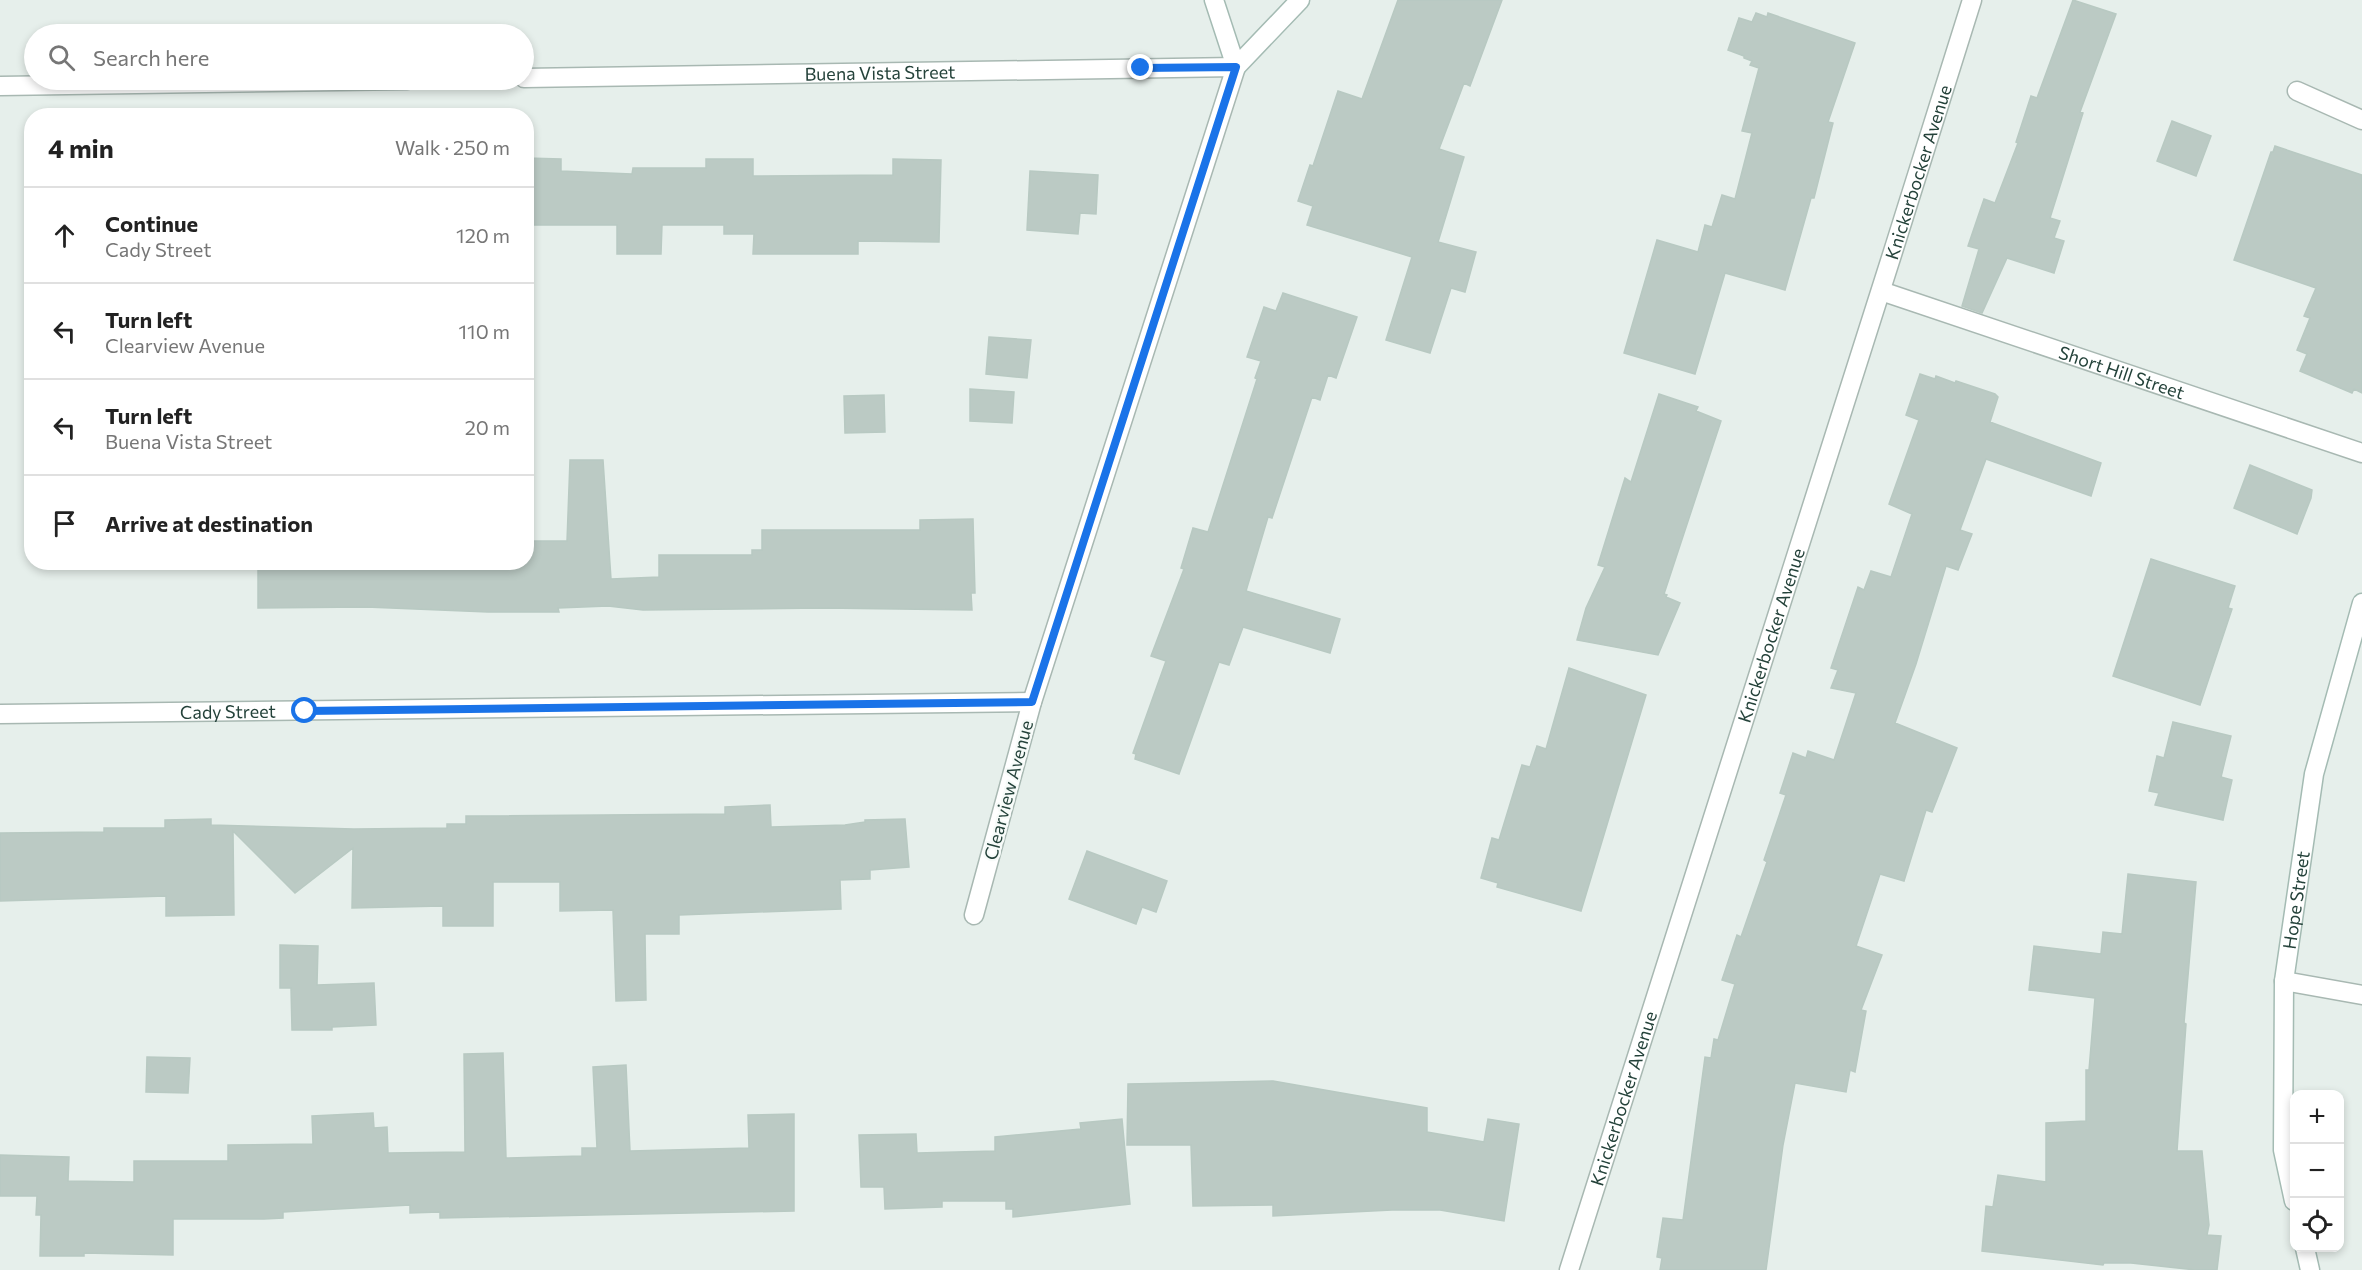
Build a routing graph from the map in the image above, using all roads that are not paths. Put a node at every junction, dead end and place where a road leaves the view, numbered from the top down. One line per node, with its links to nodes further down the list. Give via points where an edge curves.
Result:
1 (1214, 0): 4 (street)
2 (1300, 0): 4 (street, Clearview Avenue)
3 (1972, 0): 10 (street, Knickerbocker Avenue)
4 (1236, 67): 5 (street, Buena Vista Street); 13 (street, Clearview Avenue)
5 (534, 78)
6 (0, 86): 7 (street)
7 (24, 86)
8 (2297, 91): 9 (street)
9 (2362, 120)
10 (1881, 291): 11 (street, Short Hill Street); 20 (street, Knickerbocker Avenue)
11 (2362, 453)
12 (2362, 603): 16 (street, Hope Street, via 2314,774)
13 (1032, 702): 14 (street, Cady Street); 15 (street, Clearview Avenue)
14 (0, 714)
15 (974, 915)
16 (2284, 981): 17 (street); 18 (street, Hope Street, via 2283,1150)
17 (2362, 995)
18 (2294, 1198)
19 (2306, 1252): 21 (street)
20 (1569, 1270)
21 (2310, 1270)

